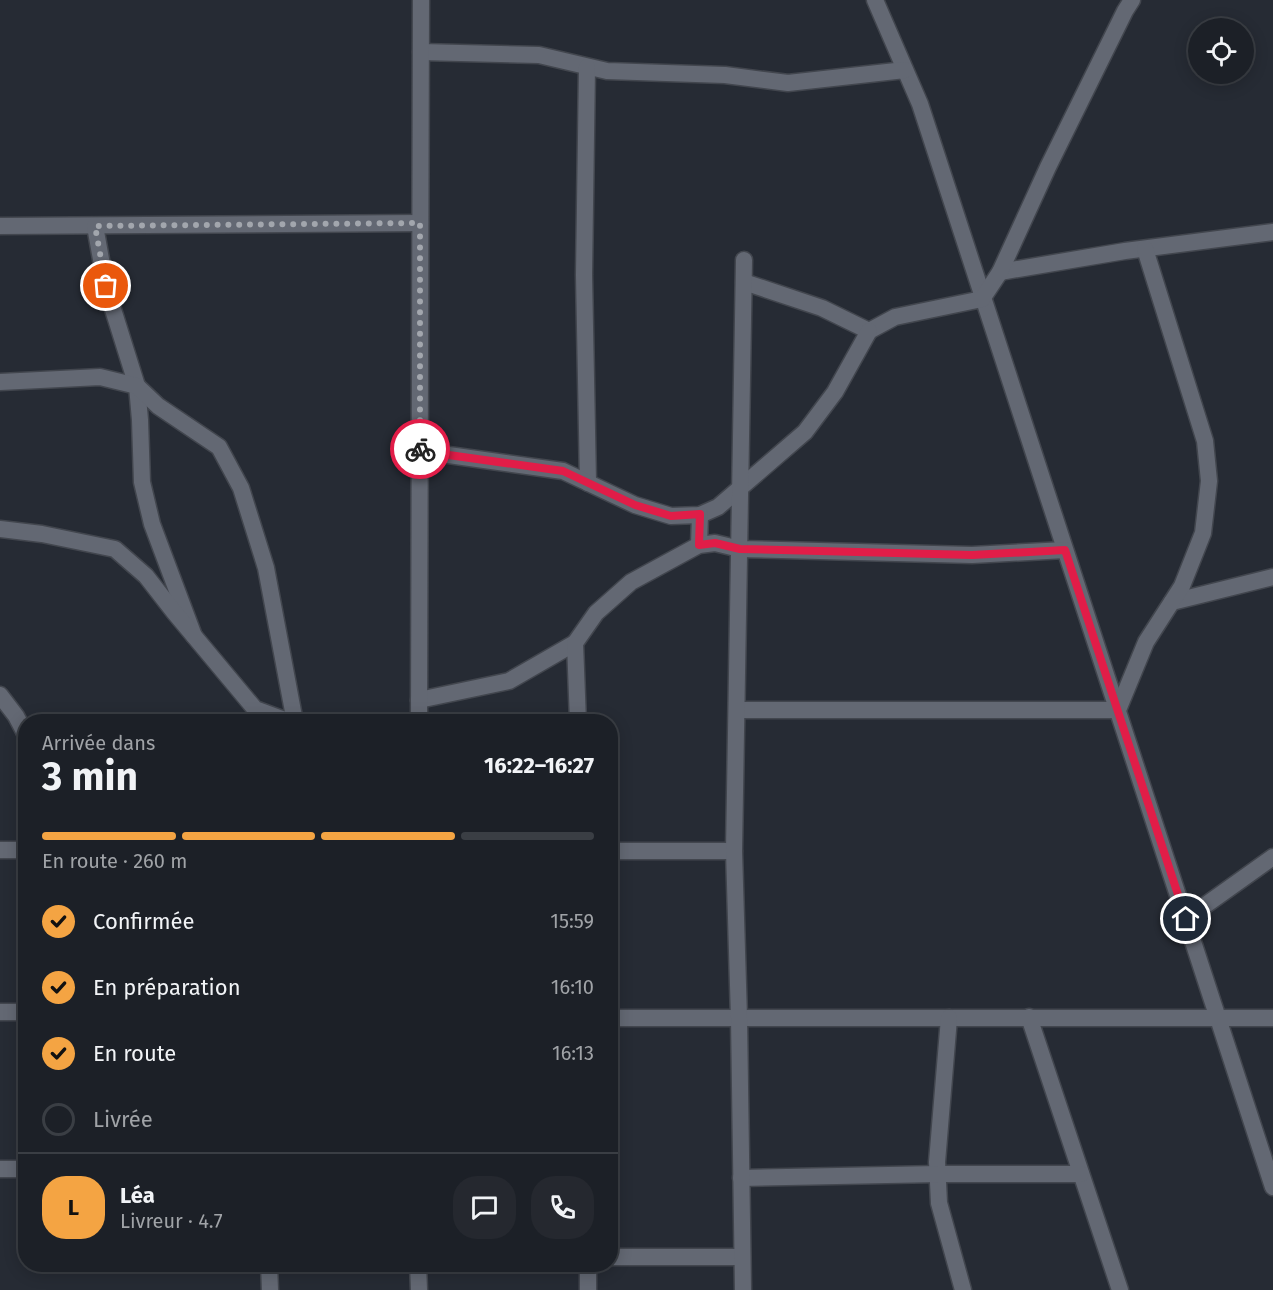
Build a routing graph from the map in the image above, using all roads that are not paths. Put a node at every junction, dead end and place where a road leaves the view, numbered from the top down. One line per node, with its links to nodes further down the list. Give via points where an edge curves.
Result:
1 (421, 0): 4 (street)
2 (875, 0): 6 (street)
3 (1132, 0): 13 (street)
4 (421, 52): 5 (street, via 539,55); 7 (street)
5 (587, 67): 6 (street, via 788,83); 20 (street, via 584,275)
6 (905, 70): 15 (street, via 920,104)
7 (420, 223): 9 (street); 19 (street)
8 (0, 226): 9 (street)
9 (95, 226): 18 (street, via 106,286)
10 (1273, 232): 11 (street)
11 (1145, 249): 13 (street); 28 (street, via 1205,441 1209,481 1203,533)
12 (744, 260): 14 (street)
13 (1000, 272): 15 (street)
14 (744, 282): 16 (street, via 822,309); 21 (street)
15 (982, 298): 16 (street, via 895,317); 26 (street)
16 (869, 332): 21 (street, via 835,392 805,432)
17 (0, 382): 18 (street, via 100,377)
18 (136, 386): 29 (street, via 142,482 152,524); 36 (street, via 158,406 219,447 241,488 266,568)
19 (420, 451): 20 (street, via 563,471); 32 (street)
20 (588, 483): 22 (street, via 635,505 671,516)
21 (740, 489): 22 (street, via 718,507); 25 (street)
22 (700, 514): 24 (street)
23 (0, 529): 29 (street, via 115,549 146,576)
24 (699, 545): 25 (street, via 715,543); 30 (street, via 631,582 596,613)
25 (740, 549): 26 (street, via 972,555); 33 (street)
26 (1065, 550): 34 (street)
27 (1273, 577): 28 (street)
28 (1172, 602): 34 (street, via 1146,642)
29 (194, 636): 35 (street, via 255,709)
30 (575, 644): 32 (street, via 508,681); 38 (street)
31 (0, 695): 39 (street)
32 (419, 700): 37 (street)
33 (737, 710): 34 (street); 43 (street)
34 (1118, 711): 45 (street)
35 (270, 714)
36 (292, 714)
37 (419, 714)
38 (578, 714)
39 (18, 720)
40 (0, 850): 41 (street)
41 (18, 850)
42 (618, 851): 43 (street)
43 (734, 851): 50 (street)
44 (1273, 857): 45 (street)
45 (1186, 919): 52 (street)
46 (0, 1012): 47 (street)
47 (18, 1012)
48 (1029, 1017): 51 (street); 52 (street); 57 (street)
49 (618, 1018): 50 (street)
50 (739, 1018): 51 (street); 58 (street)
51 (949, 1018): 56 (street)
52 (1218, 1018): 53 (street); 59 (street)
53 (1273, 1018)
54 (0, 1169): 55 (street)
55 (18, 1169)
56 (938, 1174): 57 (street); 58 (street); 69 (street, via 939,1203)
57 (1081, 1174): 70 (street)
58 (741, 1179): 61 (street)
59 (1273, 1187)
60 (618, 1257): 61 (street)
61 (742, 1257): 68 (street)
62 (269, 1272): 65 (street)
63 (418, 1272): 66 (street)
64 (588, 1272): 67 (street)
65 (270, 1290)
66 (418, 1290)
67 (588, 1290)
68 (743, 1290)
69 (963, 1290)
70 (1120, 1290)

